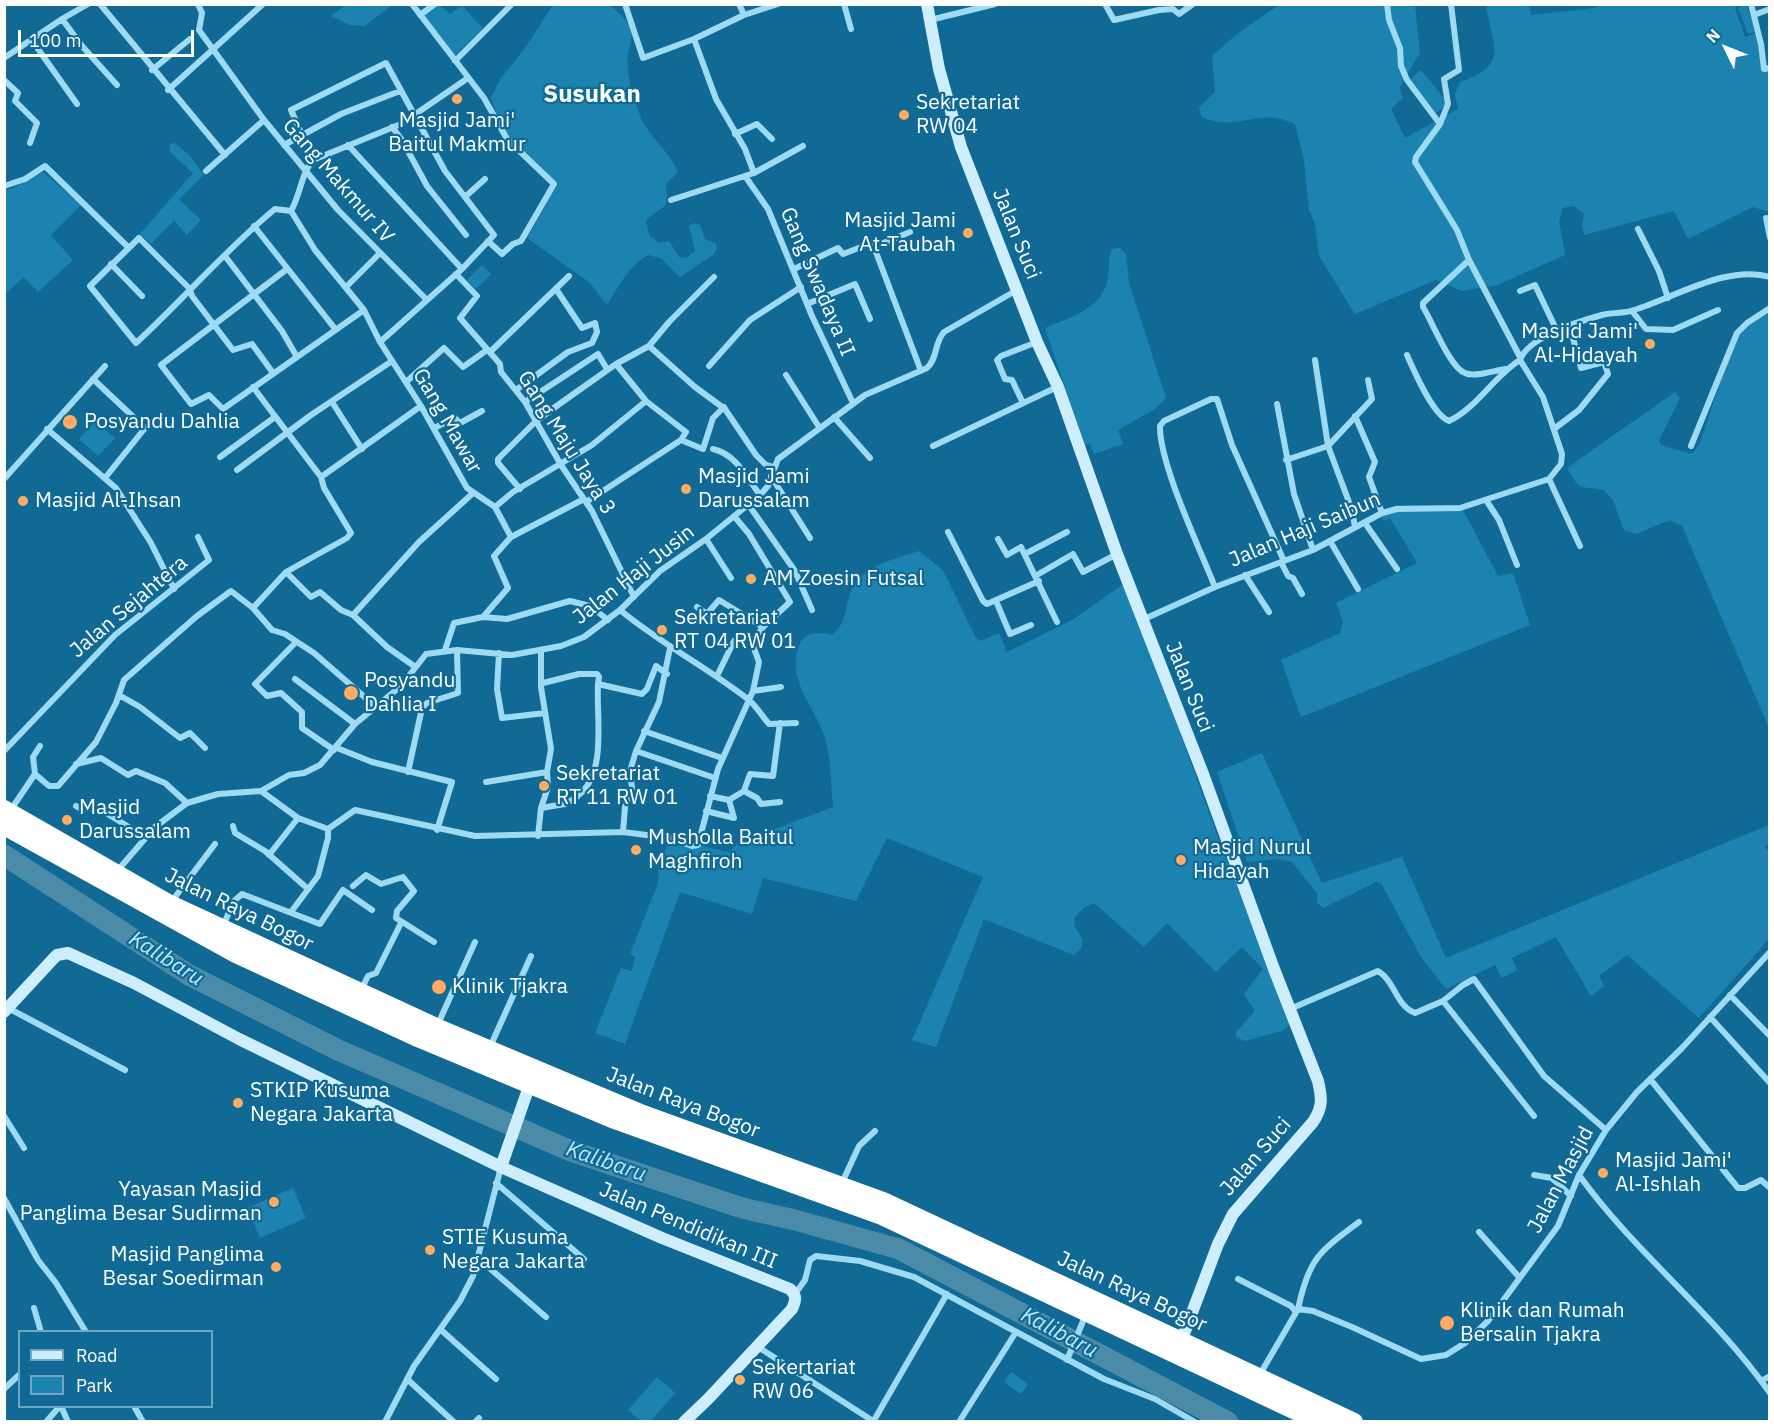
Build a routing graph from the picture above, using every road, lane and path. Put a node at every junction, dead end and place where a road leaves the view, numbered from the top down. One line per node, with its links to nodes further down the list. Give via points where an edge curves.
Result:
1 (88, 4): 23 (street)
2 (100, 4): 33 (street)
3 (198, 4): 29 (street, via 202,13 199,30)
4 (263, 4): 29 (street)
5 (412, 4): 20 (street)
6 (435, 4): 20 (street)
7 (512, 4): 31 (street)
8 (625, 4): 28 (street, via 643,58)
9 (739, 4): 21 (street)
10 (778, 4): 21 (street)
11 (844, 4): 25 (street)
12 (927, 4): 24 (street, Jalan Suci)
13 (995, 4): 24 (street)
14 (1105, 4): 15 (street, via 1114,20 1159,10 1173,9 1179,14)
15 (1193, 4)
16 (1387, 4): 42 (street, via 1407,80)
17 (1451, 4): 42 (street, via 1459,70 1444,79 1449,104)
18 (1751, 4): 22 (street)
19 (1770, 9): 22 (street)
20 (420, 15): 31 (street)
21 (744, 15): 28 (street)
22 (1754, 15): 32 (street, via 1764,69)
23 (62, 19): 26 (street); 36 (street)
24 (930, 20): 84 (street, Jalan Suci, via 961,147)
25 (851, 28)
26 (31, 39): 30 (street); 39 (street)
27 (190, 39): 33 (street)
28 (694, 39): 44 (street, via 716,99)
29 (215, 49): 37 (street); 41 (street)
30 (4, 58)
31 (455, 60): 34 (street)
32 (1770, 69)
33 (152, 70): 37 (street)
34 (468, 78): 40 (street); 67 (street, via 512,144 552,181 553,187 521,241 502,254)
35 (4, 80): 47 (street, via 18,93 15,101 37,123)
36 (117, 85)
37 (168, 90): 51 (street)
38 (400, 91): 40 (street); 45 (street, via 341,114); 45 (street, via 386,63 291,110)
39 (77, 104)
40 (414, 115): 43 (street); 58 (street, via 445,171)
41 (264, 120): 48 (street, Gang Makmur IV); 51 (street, Gang Makmur IV)
42 (1440, 124): 72 (street, via 1415,160)
43 (392, 127): 49 (street); 65 (street, via 427,186)
44 (735, 134): 46 (street, via 757,124); 54 (street)
45 (302, 135): 48 (street)
46 (772, 139)
47 (30, 143)
48 (284, 145): 52 (street, Gang Makmur IV)
49 (348, 145): 52 (street, via 313,160); 76 (street)
50 (803, 146): 54 (street)
51 (225, 154): 53 (street, Gang Makmur IV)
52 (305, 170): 60 (street, via 300,194); 70 (street, Gang Makmur IV)
53 (207, 171)
54 (754, 173): 55 (street)
55 (746, 176): 59 (street); 75 (street, Gang Swadaya II, via 768,209)
56 (485, 179): 58 (street)
57 (4, 186): 68 (street, via 45,166)
58 (466, 196): 67 (street, via 493,231)
59 (671, 200)
60 (291, 211): 62 (street, via 275,209); 80 (street, via 315,250)
61 (1766, 218): 66 (street)
62 (254, 226): 71 (street); 74 (street)
63 (1638, 229): 88 (street)
64 (910, 232): 69 (street)
65 (466, 235)
66 (1770, 238)
67 (488, 241): 76 (street)
68 (128, 247): 73 (street); 82 (street, via 139,238)
69 (874, 247): 75 (street, via 872,243 843,254 838,248); 114 (street)
70 (379, 254): 80 (street); 89 (street, Gang Makmur IV)
71 (225, 256): 82 (street); 86 (street)
72 (1469, 260): 106 (street); 113 (street, via 1423,307 1461,371 1472,374)
73 (111, 264): 82 (street, via 90,286 136,343); 87 (street)
74 (287, 269): 86 (street); 98 (street)
75 (794, 269): 81 (street, Gang Swadaya II)
76 (459, 271): 89 (street); 103 (street, Gang Maju Jaya 3, via 477,296 461,320)
77 (568, 276): 83 (street)
78 (714, 277): 102 (street)
79 (1770, 277): 88 (street, via 1742,275 1707,281)
80 (346, 287): 92 (street)
81 (801, 287): 90 (street, Gang Swadaya II); 111 (street, via 750,320)
82 (190, 289): 96 (street)
83 (556, 289): 103 (street); 122 (street, via 582,328 595,323 597,332 592,343 562,355)
84 (1017, 290): 101 (street, Jalan Suci); 114 (street, via 944,332 932,363)
85 (1520, 291): 99 (street, via 1535,285)
86 (255, 294): 96 (street); 105 (street)
87 (142, 296)
88 (1668, 298): 94 (street)
89 (426, 299): 100 (street)
90 (807, 304): 95 (street, via 855,284); 126 (street, Gang Swadaya II)
91 (1770, 308): 144 (street, via 1737,333)
92 (364, 310): 98 (street); 100 (street)
93 (1718, 310): 94 (street, via 1668,332 1646,329)
94 (1632, 311): 97 (street, via 1604,315)
95 (870, 319)
96 (214, 323): 115 (street, via 233,350 252,344); 120 (street, via 161,365 191,404 208,395 223,409)
97 (1570, 327): 99 (street); 139 (street, via 1581,368 1604,362 1608,374 1580,410)
98 (336, 330): 105 (street)
99 (1557, 332): 106 (street, via 1532,345)
100 (380, 342): 108 (street, Gang Mawar)
101 (1037, 342): 121 (street, Jalan Suci); 127 (street, via 998,360 1005,379 1012,380)
102 (649, 346): 109 (street); 130 (street)
103 (488, 351): 119 (street, via 466,367 444,348); 122 (street, Gang Maju Jaya 3)
104 (1407, 355): 113 (street, via 1424,390 1446,420 1465,410)
105 (297, 357): 115 (street)
106 (1520, 359): 113 (street); 139 (street, via 1543,397)
107 (1315, 360): 143 (street)
108 (392, 361): 119 (street, Gang Mawar); 124 (street)
109 (616, 364): 112 (street); 123 (street)
110 (105, 366): 117 (street)
111 (709, 366)
112 (608, 369): 125 (street, via 598,354); 135 (street)
113 (1506, 369)
114 (921, 371): 126 (street)
115 (273, 373): 120 (street)
116 (786, 375): 136 (street)
117 (93, 379): 138 (street); 155 (street, via 145,428)
118 (1368, 380): 132 (street, via 1372,399)
119 (406, 382): 129 (street, Gang Mawar)
120 (253, 387): 133 (street)
121 (1058, 387): 127 (street); 180 (street, Jalan Suci)
122 (516, 390): 125 (street, Gang Maju Jaya 3)
123 (646, 401): 141 (street, via 686,432); 150 (street)
124 (332, 402): 140 (street); 145 (street)
125 (525, 402): 135 (street, Gang Maju Jaya 3)
126 (853, 403): 134 (street)
127 (1023, 403): 142 (street)
128 (1277, 404): 149 (street)
129 (421, 406): 137 (street, Gang Mawar); 145 (street)
130 (724, 407): 141 (street, via 713,418 703,449); 151 (street, via 756,455)
131 (482, 411): 137 (street, via 460,423 455,418)
132 (1355, 416): 143 (street); 165 (street, via 1375,462 1369,477)
133 (275, 417): 140 (street); 147 (street)
134 (834, 417): 136 (street); 148 (street)
135 (535, 422): 150 (street, Gang Maju Jaya 3); 158 (street, via 497,461)
136 (819, 427): 151 (street)
137 (434, 428): 159 (street, Gang Mawar)
138 (47, 429): 155 (street); 156 (street)
139 (1554, 429): 157 (street, via 1562,454 1561,464)
140 (288, 433): 152 (street); 154 (street)
141 (681, 440): 162 (street)
142 (933, 446)
143 (1328, 446): 149 (street); 168 (street, via 1352,510)
144 (1691, 446)
145 (362, 449): 154 (street)
146 (713, 449): 160 (street, via 741,467)
147 (220, 457)
148 (870, 458)
149 (1286, 460): 178 (street)
150 (561, 465): 158 (street); 162 (street, Gang Maju Jaya 3)
151 (773, 467): 153 (street, Jalan Haji Jusin)
152 (237, 470)
153 (771, 476): 160 (street, Jalan Haji Jusin); 173 (street)
154 (321, 477): 184 (street, via 351,533)
155 (105, 478): 189 (street, via 130,507)
156 (4, 479)
157 (1550, 479): 161 (street, Jalan Haji Saibun); 177 (street)
158 (519, 489): 164 (street)
159 (472, 494): 164 (street, Gang Mawar); 199 (street, via 419,542)
160 (760, 495): 163 (street, Jalan Haji Jusin)
161 (1486, 500): 165 (street, Jalan Haji Saibun, via 1460,508 1397,509); 182 (street, via 1499,520)
162 (585, 501): 172 (street); 192 (street, Gang Maju Jaya 3)
163 (748, 504): 166 (street, Jalan Haji Jusin); 197 (street, via 795,571)
164 (495, 507): 172 (street)
165 (1382, 513): 167 (street, Jalan Haji Saibun)
166 (734, 516): 174 (street, Jalan Haji Jusin); 205 (street, via 790,602)
167 (1365, 523): 168 (street, Jalan Haji Saibun); 183 (street)
168 (1354, 527): 176 (street, Jalan Haji Saibun)
169 (948, 532): 193 (street, via 983,601)
170 (1067, 532): 179 (street)
171 (198, 537): 189 (street, Jalan Sejahtera, via 209,560)
172 (511, 537): 200 (street, via 494,556 508,588)
173 (810, 538)
174 (706, 539): 186 (street); 192 (street, Jalan Haji Jusin, via 660,571)
175 (998, 539): 179 (street, via 1007,555 1020,546)
176 (1330, 541): 178 (street, Jalan Haji Saibun); 190 (street)
177 (1580, 546)
178 (1312, 550): 181 (street, Jalan Haji Saibun)
179 (1025, 554): 187 (street)
180 (1117, 554): 187 (street, via 1083,572 1073,554); 202 (street, Jalan Suci)
181 (1283, 562): 185 (street, Jalan Haji Saibun); 188 (street, via 1232,445 1217,399 1211,399 1164,421 1160,433 1172,476); 191 (street)
182 (1517, 565)
183 (1397, 569)
184 (286, 572): 195 (street); 199 (street, via 311,597 320,592)
185 (1245, 575): 188 (street, Jalan Haji Saibun); 198 (street)
186 (731, 578)
187 (1038, 578): 193 (street); 203 (street)
188 (1215, 586): 202 (street, Jalan Haji Saibun)
189 (174, 589): 232 (street, Jalan Sejahtera, via 115,635)
190 (1358, 590)
191 (1302, 594)
192 (634, 597): 196 (street, Jalan Haji Jusin)
193 (996, 601): 204 (street, via 1010,634)
194 (698, 607): 205 (street, via 707,614 719,600)
195 (253, 608): 207 (street, via 272,630); 221 (street, via 234,592 221,596 140,665 124,681)
196 (620, 610): 201 (street, Jalan Haji Jusin); 208 (street)
197 (812, 610)
198 (1269, 612)
199 (353, 615): 213 (street)
200 (483, 617): 201 (street, via 507,619 570,602 590,606); 209 (street, via 456,621)
201 (608, 620): 211 (street, Jalan Haji Jusin, via 576,642)
202 (1142, 621): 275 (street, Jalan Suci)
203 (1057, 622)
204 (1031, 625)
205 (763, 627): 220 (street, via 752,643 759,662)
206 (734, 641): 215 (street)
207 (296, 642): 223 (street); 231 (street, via 255,684 267,696 281,693 295,704 302,712 302,728)
208 (670, 648): 214 (street); 215 (street)
209 (445, 650): 210 (street, Jalan Haji Jusin); 213 (street, Jalan Haji Jusin, via 426,654)
210 (457, 650): 212 (street, Jalan Haji Jusin); 236 (street, via 458,693 424,705)
211 (541, 650): 212 (street, Jalan Haji Jusin); 217 (street)
212 (499, 653): 224 (street, via 497,689 502,718)
213 (414, 666): 223 (street, Jalan Haji Jusin, via 401,686)
214 (667, 674): 218 (street, via 656,666 642,694); 228 (street)
215 (717, 676): 222 (street)
216 (294, 679): 227 (street)
217 (543, 683): 218 (street, via 597,674); 224 (street)
218 (598, 684): 248 (street, via 599,752 591,782 565,804)
219 (781, 687): 220 (street)
220 (753, 691): 222 (street)
221 (118, 695): 230 (street, via 180,738 190,733); 235 (street, via 96,741)
222 (750, 700): 225 (street, via 770,724); 234 (street)
223 (376, 707): 227 (street, Jalan Haji Jusin)
224 (544, 713): 237 (street, via 551,749)
225 (780, 723): 226 (street); 242 (street, via 773,775 750,774)
226 (796, 723)
227 (355, 724): 231 (street, Jalan Haji Jusin)
228 (644, 732): 233 (street); 234 (street)
229 (40, 746): 238 (street, via 33,757)
230 (205, 748)
231 (336, 749): 236 (street); 241 (street, Jalan Haji Jusin, via 313,770 289,775)
232 (4, 751)
233 (636, 751): 239 (street); 255 (street)
234 (722, 758): 239 (street)
235 (76, 765): 238 (street, via 58,786 49,786); 246 (street, via 101,758 128,775 136,771 165,783)
236 (408, 772): 254 (street, via 450,780 453,785)
237 (547, 772): 240 (street); 248 (street)
238 (35, 774): 250 (street)
239 (715, 778): 243 (street)
240 (486, 782)
241 (261, 791): 246 (street, Jalan Haji Jusin, via 219,794); 251 (street)
242 (744, 791): 244 (street); 245 (street, via 761,804)
243 (710, 796): 244 (street); 249 (street)
244 (729, 800): 249 (street, via 734,818)
245 (780, 802)
246 (187, 803): 257 (street, Jalan Haji Jusin)
247 (76, 806): 257 (street, via 98,808)
248 (541, 808): 256 (street)
249 (706, 811): 255 (street, via 701,840 696,846)
250 (6, 816): 260 (highway, Jalan Raya Bogor); 282 (highway, Jalan Raya Bogor, via 236,954)
251 (298, 818): 253 (street); 259 (street)
252 (233, 826): 259 (street, via 235,833)
253 (328, 829): 254 (street, via 356,810); 262 (street, via 319,876)
254 (437, 830): 256 (street, via 491,838)
255 (623, 832): 256 (street)
256 (538, 836)
257 (145, 837): 260 (street, Jalan Haji Jusin)
258 (215, 844): 263 (street)
259 (269, 855): 262 (street)
260 (117, 872): 263 (highway, Jalan Raya Bogor)
261 (353, 886): 266 (street, via 366,875 381,884 403,877 414,890 397,911 396,918)
262 (308, 889): 265 (street)
263 (170, 904): 267 (highway, Jalan Raya Bogor)
264 (372, 910): 265 (street, via 343,890 320,924)
265 (291, 912): 267 (street, via 242,894 234,901)
266 (401, 923): 268 (street); 272 (street, via 376,973 368,976)
267 (221, 929): 272 (highway, Jalan Raya Bogor)
268 (434, 942)
269 (475, 942): 278 (street)
270 (1770, 952): 273 (street, Jalan Masjid)
271 (531, 956): 280 (street)
272 (360, 993): 278 (highway, Jalan Raya Bogor)
273 (1730, 995): 277 (street, Jalan Masjid); 279 (street)
274 (1443, 1001): 275 (street, via 1415,1013 1382,973 1372,971); 286 (street); 287 (street, via 1476,980 1544,1076)
275 (1290, 1009): 315 (street, Jalan Suci, via 1318,1081 1322,1107 1307,1129 1240,1202 1225,1228)
276 (6, 1010): 281 (street); 290 (street, Jalan Pendidikan III, via 52,959 68,953)
277 (1710, 1017): 283 (street, Jalan Masjid); 284 (street)
278 (436, 1027): 280 (highway, Jalan Raya Bogor)
279 (1769, 1035)
280 (489, 1050): 282 (highway, Jalan Raya Bogor)
281 (125, 1070)
282 (532, 1078): 290 (street); 294 (highway, Jalan Raya Bogor); 308 (highway, Jalan Raya Bogor, via 612,1119 882,1216)
283 (1650, 1079): 287 (street, Jalan Masjid); 295 (street, via 1736,1185 1742,1189 1761,1180)
284 (1770, 1083)
285 (4, 1116): 289 (street)
286 (1534, 1116)
287 (1606, 1130): 292 (street, Jalan Masjid)
288 (875, 1131): 294 (street, via 859,1146)
289 (24, 1148)
290 (501, 1167): 293 (street); 304 (street, Jalan Pendidikan III)
291 (1534, 1175): 296 (street, via 1552,1178)
292 (1579, 1175): 296 (street, Jalan Masjid); 322 (street, via 1614,1221 1660,1266)
293 (496, 1183): 300 (street); 301 (street)
294 (841, 1185): 315 (highway, Jalan Raya Bogor, via 968,1239)
295 (1770, 1188)
296 (1571, 1196): 302 (street, Jalan Masjid, via 1558,1226)
297 (4, 1197): 312 (street, via 38,1260)
298 (1359, 1222): 307 (street, via 1326,1246 1311,1265)
299 (1479, 1232): 302 (street)
300 (479, 1259): 309 (street); 310 (street, via 460,1301)
301 (584, 1259)
302 (1519, 1277): 307 (street, Jalan Masjid, via 1488,1321 1465,1343 1438,1358 1411,1356 1352,1326 1313,1311)
303 (1239, 1279): 307 (street, Jalan Masjid)
304 (795, 1294): 305 (street, via 805,1280 810,1260 816,1257 872,1264 914,1277); 314 (street, Jalan Pendidikan III, via 792,1309)
305 (947, 1294): 313 (street); 334 (street)
306 (34, 1308): 311 (street)
307 (1297, 1310): 318 (street)
308 (1086, 1313): 315 (highway, Jalan Raya Bogor); 316 (street)
309 (546, 1317)
310 (440, 1329): 320 (street); 321 (street)
311 (40, 1330)
312 (85, 1330)
313 (1016, 1332): 316 (street); 335 (street)
314 (757, 1346): 333 (street, Jalan Pendidikan III); 334 (street)
315 (1178, 1349): 318 (highway, Jalan Raya Bogor); 337 (highway, Jalan Raya Bogor)
316 (1067, 1360): 336 (street, via 1155,1399)
317 (18, 1376): 323 (street)
318 (1259, 1376): 338 (highway, Jalan Raya Bogor)
319 (1770, 1376): 322 (street)
320 (496, 1378)
321 (407, 1379): 331 (street); 332 (street)
322 (1761, 1381): 324 (street)
323 (4, 1389)
324 (1770, 1393)
325 (59, 1408): 328 (street)
326 (61, 1408): 329 (street)
327 (135, 1408): 330 (street)
328 (45, 1422)
329 (68, 1422)
330 (143, 1422)
331 (385, 1422)
332 (454, 1422)
333 (684, 1422)
334 (873, 1422)
335 (959, 1422)
336 (1195, 1422)
337 (1320, 1422)
338 (1354, 1422)

